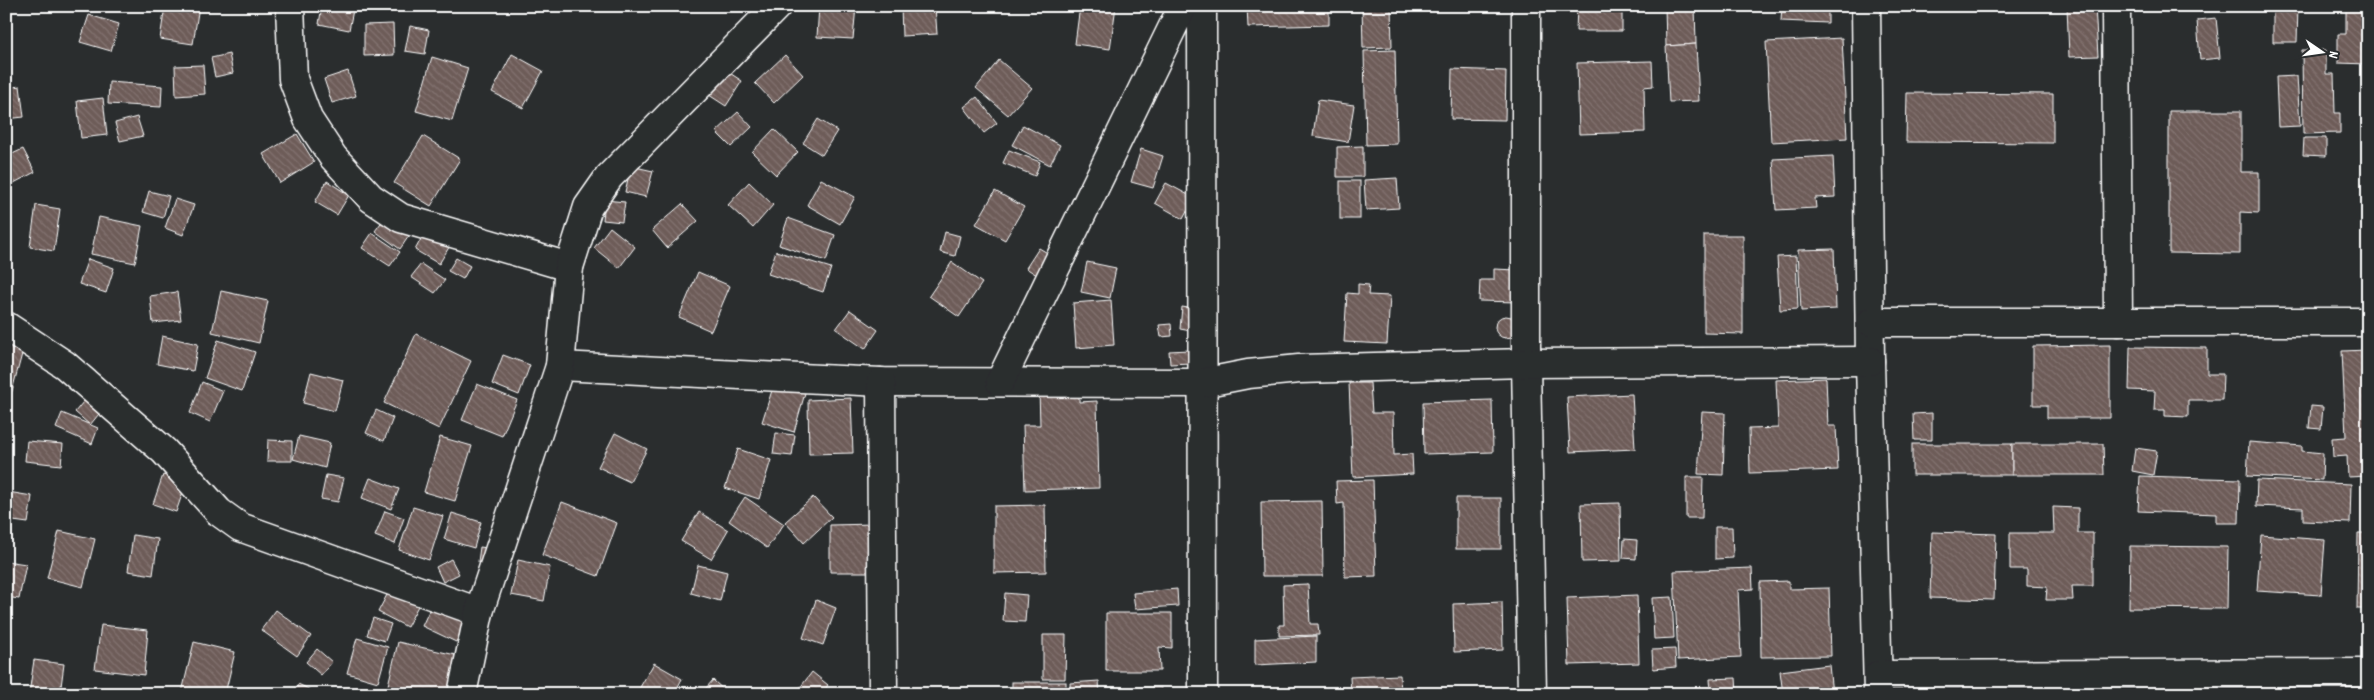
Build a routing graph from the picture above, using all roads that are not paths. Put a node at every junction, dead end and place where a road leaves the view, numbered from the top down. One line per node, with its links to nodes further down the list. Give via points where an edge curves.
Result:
1 (290, 6): 8 (street, via 294,78 308,120 333,157 371,198 401,218)
2 (777, 6): 8 (street, via 609,177 588,207)
3 (1183, 6): 17 (street)
4 (1202, 6): 18 (street)
5 (1526, 6): 14 (street)
6 (1866, 6): 9 (street)
7 (2116, 6): 10 (street)
8 (569, 267): 15 (street)
9 (1871, 322): 10 (street); 13 (street)
10 (2118, 322): 11 (street)
11 (2368, 322)
12 (6, 326): 19 (street, via 72,371 164,451 219,512 240,527)
13 (1870, 361): 14 (street); 21 (street)
14 (1526, 363): 18 (street, via 1299,369); 25 (street)
15 (560, 366): 16 (street); 19 (street)
16 (882, 382): 17 (street); 23 (street)
17 (1000, 382): 18 (street)
18 (1202, 383): 24 (street)
19 (479, 612): 22 (street)
20 (2368, 674): 21 (street)
21 (1878, 684)
22 (462, 694)
23 (883, 694)
24 (1204, 694)
25 (1532, 694)

